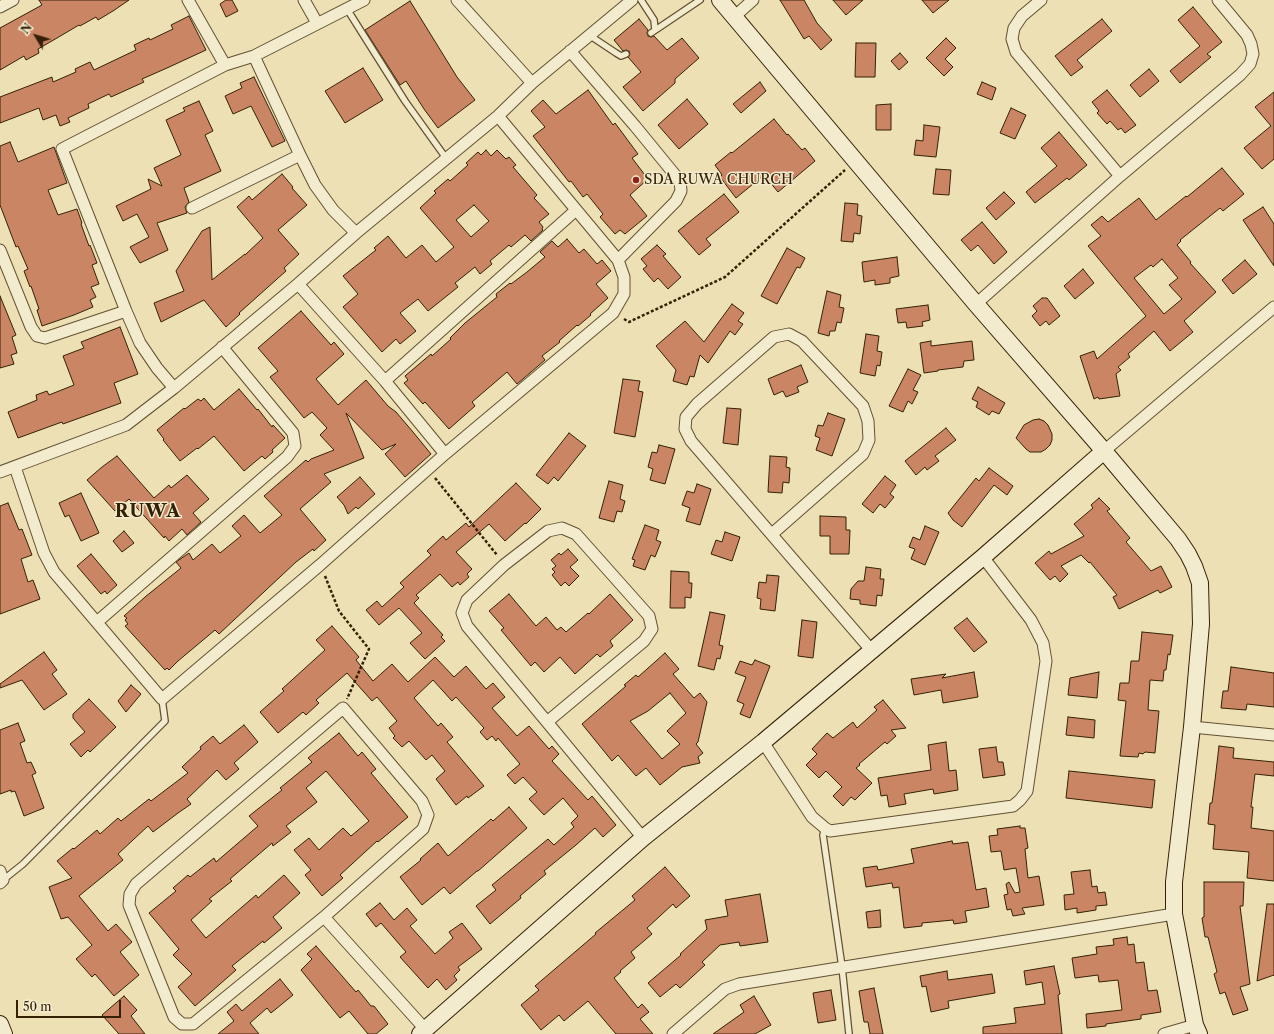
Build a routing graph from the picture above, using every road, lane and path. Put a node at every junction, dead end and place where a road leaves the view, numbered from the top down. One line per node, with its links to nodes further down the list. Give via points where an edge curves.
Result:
1 (13, 0): 13 (street)
2 (188, 0): 21 (street)
3 (304, 0): 16 (street)
4 (364, 0): 14 (street)
5 (457, 0): 22 (street)
6 (632, 0): 17 (street)
7 (641, 0): 8 (lane, via 654,20 653,32)
8 (700, 0)
9 (720, 0): 15 (street)
10 (753, 0): 15 (street)
11 (1041, 0): 27 (street, via 1022,16 1014,28 1012,39 1016,52)
12 (1218, 0): 27 (street, via 1247,35 1253,54 1250,64)
13 (0, 7)
14 (347, 8): 16 (street); 25 (lane, via 405,101)
15 (734, 17): 26 (street)
16 (317, 24): 20 (street)
17 (589, 35): 18 (street); 19 (lane, via 621,56)
18 (570, 51): 22 (street); 32 (street, via 680,180 681,191 676,201)
19 (626, 54)
20 (254, 56): 21 (street); 24 (street)
21 (225, 65): 36 (street, via 62,149)
22 (532, 83): 23 (street)
23 (498, 116): 25 (street); 29 (street)
24 (300, 155): 28 (street); 30 (street, via 333,210)
25 (446, 158): 30 (street)
26 (855, 161): 34 (street); 37 (path, via 724,277 629,322)
27 (1120, 176): 34 (street)
28 (192, 208)
29 (576, 210): 32 (street); 39 (street)
30 (356, 232): 33 (street)
31 (0, 250): 36 (street, via 38,336 45,338)
32 (618, 260): 37 (street, via 624,277 624,294)
33 (298, 284): 38 (street); 39 (street)
34 (976, 304): 41 (street)
35 (1274, 307): 41 (street)
36 (126, 311): 40 (street, via 140,343)
37 (613, 313): 42 (street)
38 (222, 347): 40 (street); 50 (street, via 293,433 295,446 287,457)
39 (385, 381): 42 (street)
40 (174, 388): 43 (street, via 126,425)
41 (1104, 451): 47 (street); 55 (street, via 1178,539 1191,560 1200,583 1201,624)
42 (445, 454): 44 (street)
43 (15, 467): 45 (street); 50 (street, via 44,553 54,572)
44 (428, 470): 48 (street); 49 (path)
45 (0, 472)
46 (772, 534): 46 (street, via 691,441 685,429 686,418 697,404 774,337 789,334 802,341 863,406 868,422 869,440 862,454); 51 (street)
47 (982, 557): 51 (street); 58 (street, via 1032,620 1043,643 1046,662 1027,791 1013,806 841,830 830,831)
48 (320, 565): 52 (street); 53 (path, via 339,612 369,649)
49 (504, 565): 54 (street, via 467,600 462,613 467,626); 54 (street, via 548,531 562,528 576,534 649,616 652,629 644,641)
50 (97, 622): 52 (street)
51 (872, 650): 57 (street)
52 (162, 699): 60 (lane, via 165,721 23,864)
53 (343, 708): 62 (street, via 422,801 428,815 423,829); 62 (street, via 136,884 130,894 129,905 174,1017 182,1024 193,1024)
54 (547, 722): 59 (street)
55 (1192, 727): 56 (street); 61 (street, via 1174,882)
56 (1274, 735)
57 (763, 742): 58 (street, via 812,817); 59 (street)
58 (824, 828): 63 (lane, via 823,836)
59 (643, 838): 66 (street)
60 (1, 878)
61 (1174, 914): 63 (street); 65 (street)
62 (324, 917): 66 (street)
63 (842, 967): 68 (street, via 753,981 725,989); 69 (lane)
64 (0, 1024): 67 (street)
65 (1197, 1029): 70 (street)
66 (422, 1031)
67 (4, 1034)
68 (673, 1034)
69 (849, 1034)
70 (1164, 1034)

